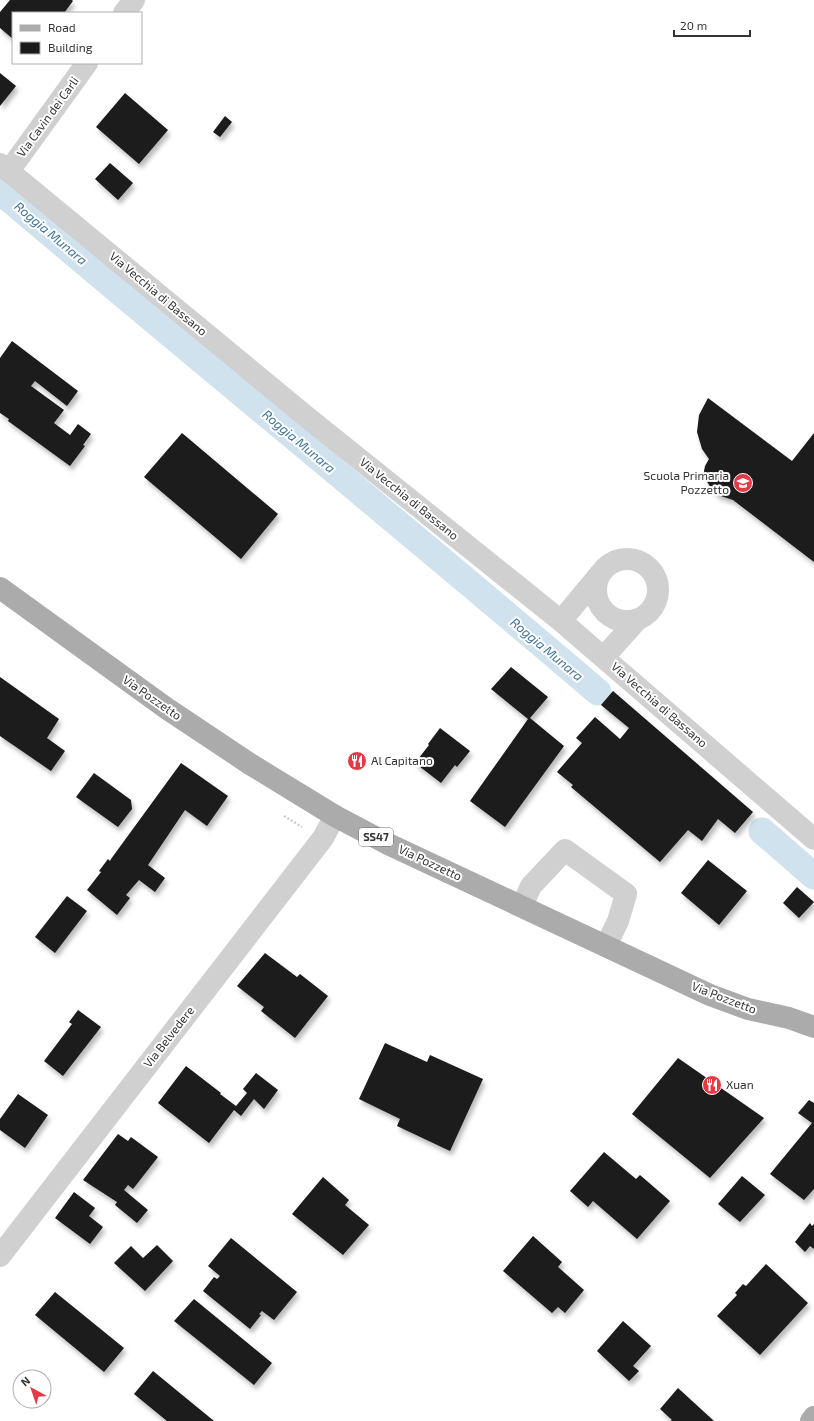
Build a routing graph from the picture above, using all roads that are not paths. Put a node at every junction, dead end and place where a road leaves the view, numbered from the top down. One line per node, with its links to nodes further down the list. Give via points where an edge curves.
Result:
1 (134, 0): 2 (street)
2 (125, 12)
3 (86, 64): 4 (street, Via Cavin dei Carli)
4 (4, 167): 8 (street, Via Vecchia di Bassano, via 314,423)
5 (600, 574): 7 (street, via 595,586 596,599 602,610 612,618 624,622); 7 (street, via 607,565 616,560 633,560 647,566 658,585 658,596 654,606); 8 (street)
6 (0, 588): 10 (main road, Via Pozzetto / SS47, via 166,708)
7 (637, 620): 9 (street)
8 (561, 621): 9 (street, Via Vecchia di Bassano)
9 (604, 657): 11 (street, Via Vecchia di Bassano)
10 (335, 816): 12 (main road, Via Pozzetto / SS47, via 388,844); 17 (street, Via Belvedere, via 323,838)
11 (814, 839)
12 (522, 906): 13 (main road, Via Pozzetto / SS47); 13 (street, via 531,886 565,850 626,894 618,921)
13 (606, 946): 15 (main road, Via Pozzetto / SS47, via 716,997 748,1009)
14 (814, 1013): 15 (main road, Via Pozzetto / SS47)
15 (789, 1018): 16 (main road, Via Pozzetto / SS47)
16 (814, 1026)
17 (0, 1256)
18 (814, 1417): 19 (main road)
19 (811, 1421)

